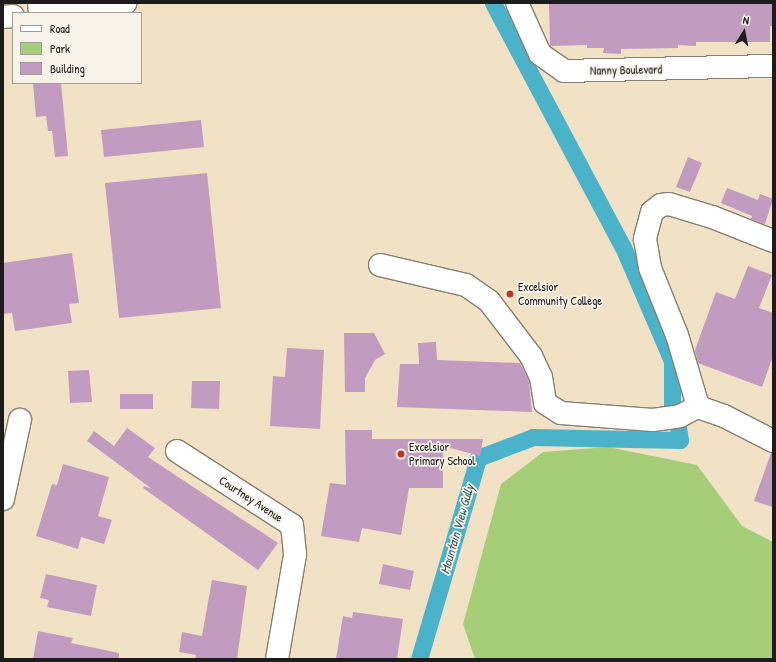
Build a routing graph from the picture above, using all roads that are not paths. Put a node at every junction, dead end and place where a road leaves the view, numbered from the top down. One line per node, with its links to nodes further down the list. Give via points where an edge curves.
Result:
1 (125, 3): 3 (street)
2 (516, 3): 4 (street, Nanny Boulevard, via 540,54 564,71)
3 (62, 12)
4 (773, 66)
5 (773, 241): 7 (street, via 676,205 662,205 652,212 645,239 650,268 677,335)
6 (380, 265): 7 (street, via 466,285 489,301 531,356 541,377 545,403 561,413 653,420 680,416)
7 (699, 406): 9 (street)
8 (20, 420): 11 (street)
9 (772, 439)
10 (177, 451): 12 (street, Courtney Avenue, via 292,525 295,555)
11 (3, 499)
12 (277, 659)

